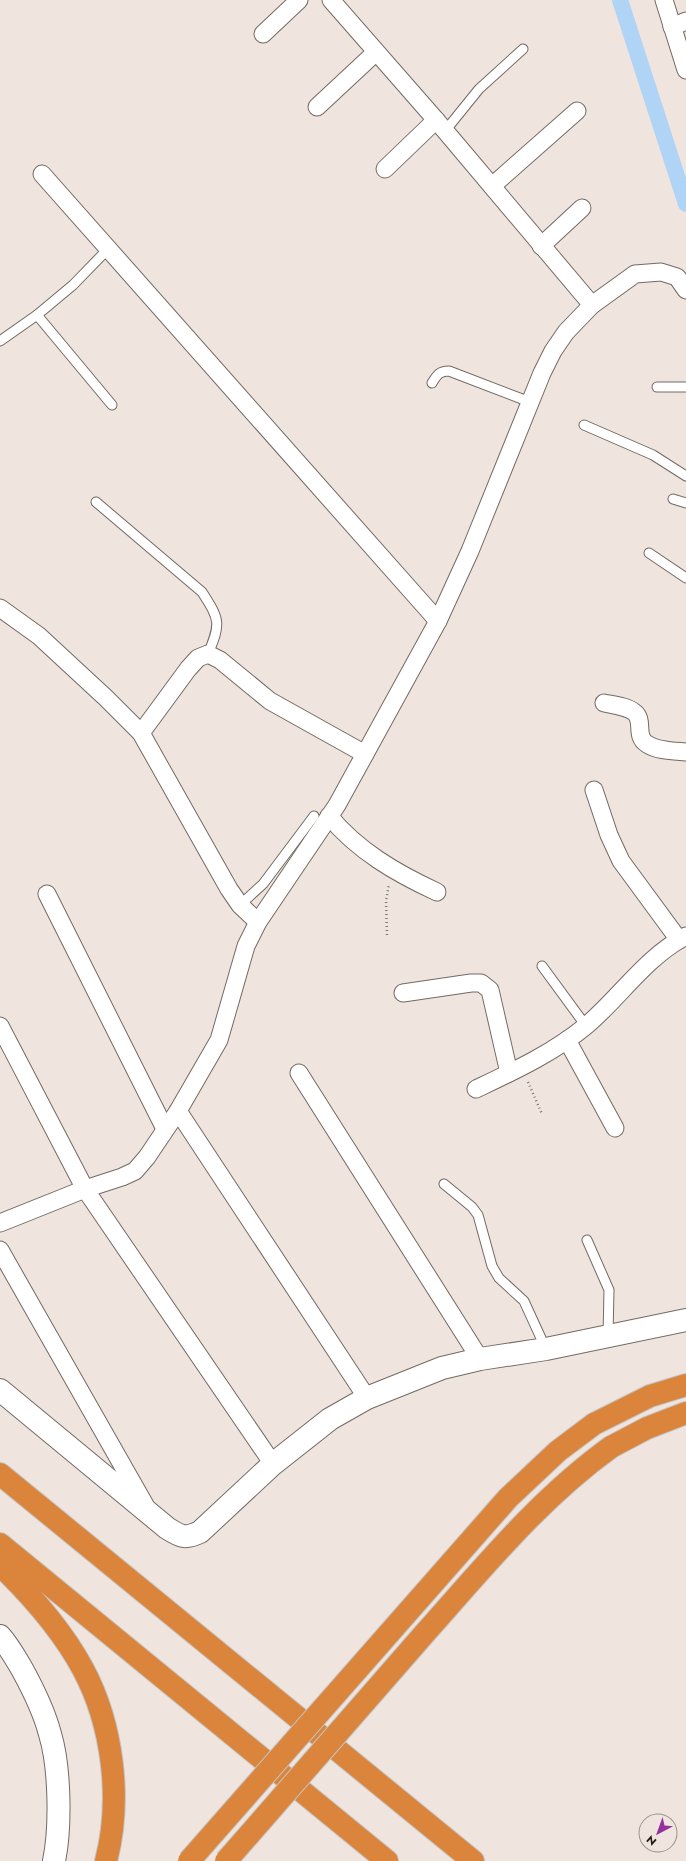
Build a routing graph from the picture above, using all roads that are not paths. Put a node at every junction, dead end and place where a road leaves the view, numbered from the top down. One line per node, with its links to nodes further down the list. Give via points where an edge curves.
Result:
1 (299, 0): 5 (street)
2 (331, 0): 7 (street)
3 (664, 0): 4 (street)
4 (679, 24): 8 (street)
5 (263, 34)
6 (523, 49): 11 (lane)
7 (376, 52): 9 (street); 11 (street)
8 (686, 70)
9 (316, 107)
10 (577, 111): 14 (street)
11 (440, 125): 12 (street); 14 (street)
12 (385, 169)
13 (42, 174): 17 (street)
14 (492, 186): 16 (street)
15 (582, 208): 16 (street)
16 (541, 246): 19 (street)
17 (108, 249): 20 (lane, via 73,285); 35 (street)
18 (686, 290): 19 (street, via 677,277 661,272 635,274)
19 (592, 305): 25 (street, via 552,351)
20 (37, 315): 21 (lane); 26 (lane)
21 (0, 341)
22 (432, 383): 25 (lane, via 436,375 442,371 449,371)
23 (657, 387): 24 (lane)
24 (686, 387)
25 (530, 402): 35 (street, via 470,551)
26 (112, 405)
27 (584, 425): 28 (lane, via 653,456)
28 (686, 476)
29 (673, 499): 31 (lane)
30 (96, 502): 36 (lane, via 202,592 218,623)
31 (686, 503)
32 (649, 554): 33 (lane)
33 (686, 578)
34 (0, 608): 38 (street, via 39,636)
35 (438, 621): 40 (street)
36 (208, 654): 38 (street, via 198,658 188,669); 40 (street, via 220,660 270,701)
37 (604, 703): 39 (street, via 625,707 635,712 639,719 640,736 646,744 654,748)
38 (141, 733): 45 (street)
39 (686, 752)
40 (364, 754): 42 (street, via 337,805)
41 (594, 790): 47 (street, via 621,861)
42 (321, 816): 43 (street, via 366,852 411,880); 45 (lane, via 263,884); 46 (street)
43 (437, 892)
44 (47, 894): 58 (street)
45 (240, 905): 46 (street)
46 (258, 922): 56 (street, via 246,946 219,1040)
47 (682, 938): 51 (street, via 655,959)
48 (542, 966): 51 (lane)
49 (403, 993): 53 (street, via 481,983 490,990)
50 (0, 1026): 60 (street)
51 (586, 1026): 52 (street)
52 (567, 1040): 53 (street); 57 (street)
53 (515, 1070): 55 (street)
54 (299, 1073): 67 (street)
55 (476, 1089)
56 (178, 1111): 58 (street); 70 (street)
57 (615, 1128)
58 (165, 1129): 60 (street, via 135,1171)
59 (444, 1184): 66 (lane, via 478,1215 492,1266 500,1278 524,1301)
60 (85, 1189): 61 (street); 72 (street)
61 (0, 1223)
62 (587, 1240): 65 (lane, via 609,1290)
63 (0, 1250): 74 (street)
64 (686, 1320): 65 (main road)
65 (608, 1336): 66 (main road)
66 (546, 1349): 67 (main road)
67 (480, 1359): 70 (main road, via 442,1368)
68 (686, 1385): 81 (highway, bridge, via 650,1396 594,1424 558,1452 508,1498)
69 (0, 1390): 74 (main road)
70 (367, 1398): 72 (main road, via 330,1419)
71 (686, 1413): 82 (highway, bridge, via 647,1428 611,1447 556,1490 504,1544)
72 (273, 1464): 74 (main road, via 200,1532 189,1537 178,1535)
73 (0, 1474): 78 (highway)
74 (150, 1514)
75 (0, 1544): 83 (highway)
76 (0, 1565): 80 (highway, via 28,1594 68,1644 83,1670 94,1697 110,1753 113,1783 112,1830)
77 (0, 1636): 79 (main road, via 9,1646 26,1677 51,1735 58,1805 58,1839)
78 (395, 1798): 84 (highway); 85 (highway)
79 (54, 1861)
80 (106, 1861)
81 (188, 1861)
82 (226, 1861)
83 (387, 1861)
84 (472, 1861)
85 (490, 1861)

